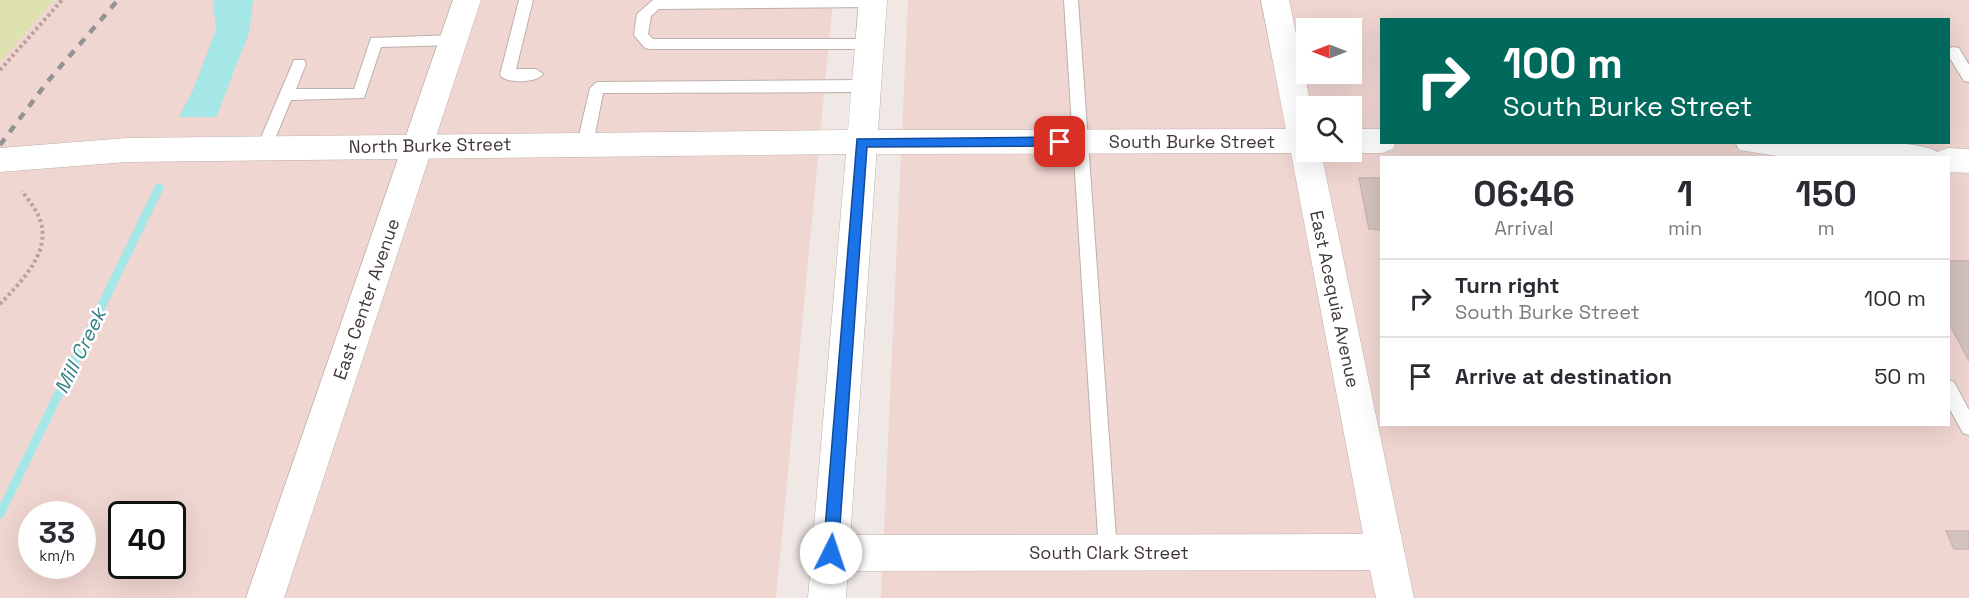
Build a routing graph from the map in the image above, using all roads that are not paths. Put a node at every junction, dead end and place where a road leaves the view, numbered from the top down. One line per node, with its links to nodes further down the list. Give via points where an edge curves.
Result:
1 (467, 0): 7 (street, East Center Avenue)
2 (526, 0): 11 (lane, via 507,75)
3 (1071, 0): 20 (lane)
4 (1275, 0): 15 (street, East Acequia Avenue)
5 (873, 1): 6 (lane); 8 (street)
6 (651, 2): 8 (lane, via 641,35 650,44)
7 (454, 40): 14 (lane, via 376,42 359,94); 23 (street, East Center Avenue)
8 (870, 44): 13 (street)
9 (1954, 52): 12 (lane)
10 (298, 64): 14 (lane)
11 (536, 74)
12 (1969, 77)
13 (866, 86): 19 (street); 21 (lane, via 597,88)
14 (286, 95): 24 (lane)
15 (1296, 102)
16 (1296, 141): 20 (street, South Burke Street)
17 (1362, 141): 18 (street)
18 (1380, 141)
19 (861, 142): 20 (street, South Burke Street); 21 (street, North Burke Street); 35 (street)
20 (1082, 142): 33 (lane)
21 (585, 144): 23 (street, North Burke Street)
22 (1770, 144): 25 (street)
23 (418, 145): 24 (street, North Burke Street); 36 (street, East Center Avenue)
24 (265, 147): 27 (street, North Burke Street, via 127,150)
25 (1831, 150): 26 (street)
26 (1902, 156)
27 (0, 160)
28 (1950, 160): 29 (street)
29 (1969, 161)
30 (1308, 162): 34 (street, East Acequia Avenue)
31 (1950, 392): 32 (lane)
32 (1969, 427)
33 (1108, 552): 34 (street, South Clark Street); 35 (street, South Clark Street)
34 (1386, 552): 38 (street, East Acequia Avenue)
35 (831, 553): 37 (street)
36 (265, 598)
37 (827, 598)
38 (1395, 598)

